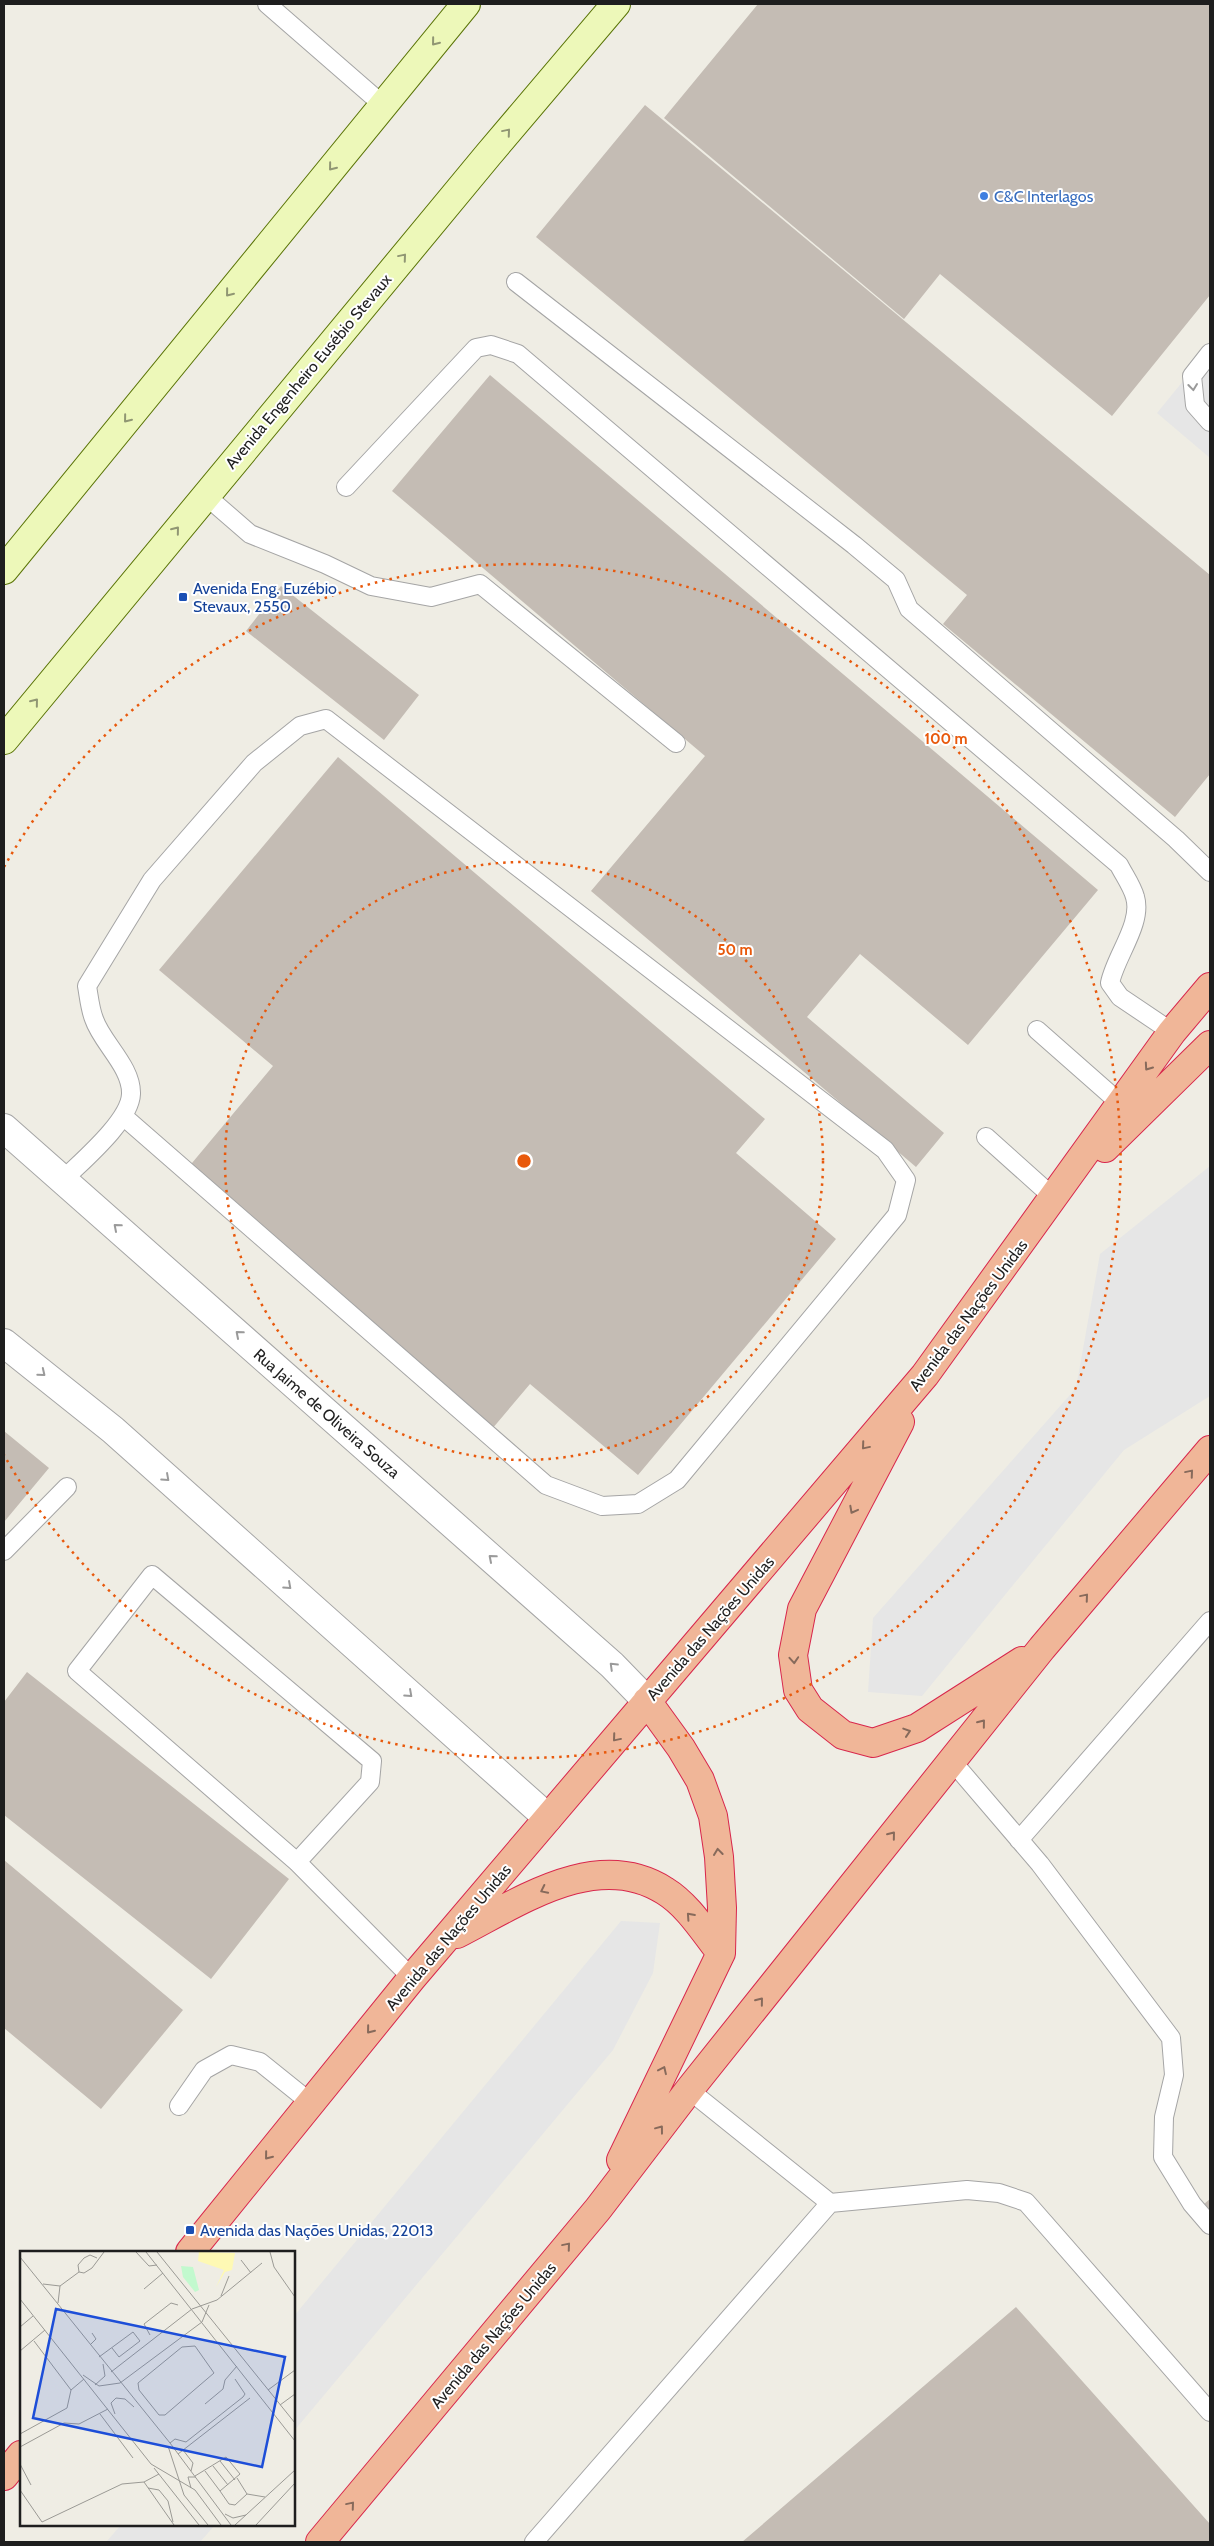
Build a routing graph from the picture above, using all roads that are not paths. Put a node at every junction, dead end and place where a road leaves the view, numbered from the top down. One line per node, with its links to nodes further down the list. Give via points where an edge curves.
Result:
1 (267, 4): 4 (lane)
2 (466, 4): 4 (main road, one-way to 4)
3 (616, 4): 9 (main road, Avenida Engenheiro Eusébio Stevaux, one-way to 3)
4 (383, 105): 10 (main road, one-way to 10)
5 (516, 282): 13 (lane, via 896,580 909,609 1169,832)
6 (1210, 353): 7 (lane, one-way to 7, via 1192,376 1195,405)
7 (1210, 422)
8 (346, 486): 16 (lane, via 476,348 491,346 518,354 1119,865 1136,898 1134,928 1113,967 1110,983 1120,996)
9 (205, 495): 11 (main road, Avenida Engenheiro Eusébio Stevaux, one-way to 9); 12 (lane, via 250,534 371,586 431,597 480,584)
10 (4, 570)
11 (4, 740)
12 (676, 743)
13 (1210, 872)
14 (1210, 987): 16 (highway, Avenida das Nações Unidas)
15 (1037, 1030): 18 (lane)
16 (1172, 1032): 18 (highway, Avenida das Nações Unidas, one-way to 18)
17 (1210, 1045): 23 (highway)
18 (1121, 1104): 23 (highway, Avenida das Nações Unidas)
19 (123, 1116): 19 (lane, via 131,1094 125,1072 94,1020 87,986 152,880 254,763 300,726 326,719 885,1150 906,1180 897,1215 677,1480 638,1504 602,1506 546,1485); 22 (lane, via 99,1146)
20 (4, 1128): 22 (street, Rua Jaime de Oliveira Souza)
21 (986, 1137): 23 (lane)
22 (64, 1179): 31 (street, Rua Jaime de Oliveira Souza, one-way to 22, via 605,1658)
23 (1054, 1198): 25 (highway, Avenida das Nações Unidas)
24 (4, 1343): 33 (street, one-way to 33, via 113,1430)
25 (925, 1375): 30 (highway, one-way to 30, via 802,1609 793,1654 798,1690 810,1710 843,1735 873,1743 917,1728); 31 (highway, Avenida das Nações Unidas, one-way to 31)
26 (1210, 1450): 30 (highway, Avenida das Nações Unidas, one-way to 26)
27 (67, 1487): 28 (lane)
28 (4, 1551)
29 (1210, 1622): 34 (lane)
30 (1042, 1648): 32 (highway, Avenida das Nações Unidas, one-way to 30)
31 (647, 1701): 33 (highway, Avenida das Nações Unidas, one-way to 33); 37 (highway, one-way to 31, via 722,1900 713,1816 700,1780)
32 (952, 1761): 34 (lane); 39 (highway, Avenida das Nações Unidas, one-way to 32)
33 (548, 1818): 36 (highway, Avenida das Nações Unidas)
34 (1019, 1840): 44 (lane, via 1171,2038 1174,2075 1164,2117 1163,2157 1192,2204)
35 (296, 1862): 35 (lane, via 370,1782 372,1761 152,1575 77,1671); 38 (lane)
36 (446, 1939): 37 (highway, one-way to 36, via 691,1915 667,1892 645,1880 610,1874 558,1883); 38 (highway, Avenida das Nações Unidas)
37 (721, 1953): 43 (highway, one-way to 37)
38 (412, 1978): 40 (highway, Avenida das Nações Unidas, one-way to 40)
39 (689, 2090): 42 (lane); 43 (highway, Avenida das Nações Unidas, one-way to 39)
40 (311, 2103): 41 (lane, via 260,2062 231,2055 204,2070); 45 (highway, Avenida das Nações Unidas, one-way to 45)
41 (179, 2106)
42 (830, 2203): 46 (lane, via 968,2190 999,2193 1026,2202); 50 (lane)
43 (598, 2209): 49 (highway, Avenida das Nações Unidas, one-way to 43)
44 (1210, 2225)
45 (191, 2251)
46 (1210, 2412)
47 (20, 2456): 48 (highway)
48 (4, 2476)
49 (320, 2542)
50 (534, 2542)

